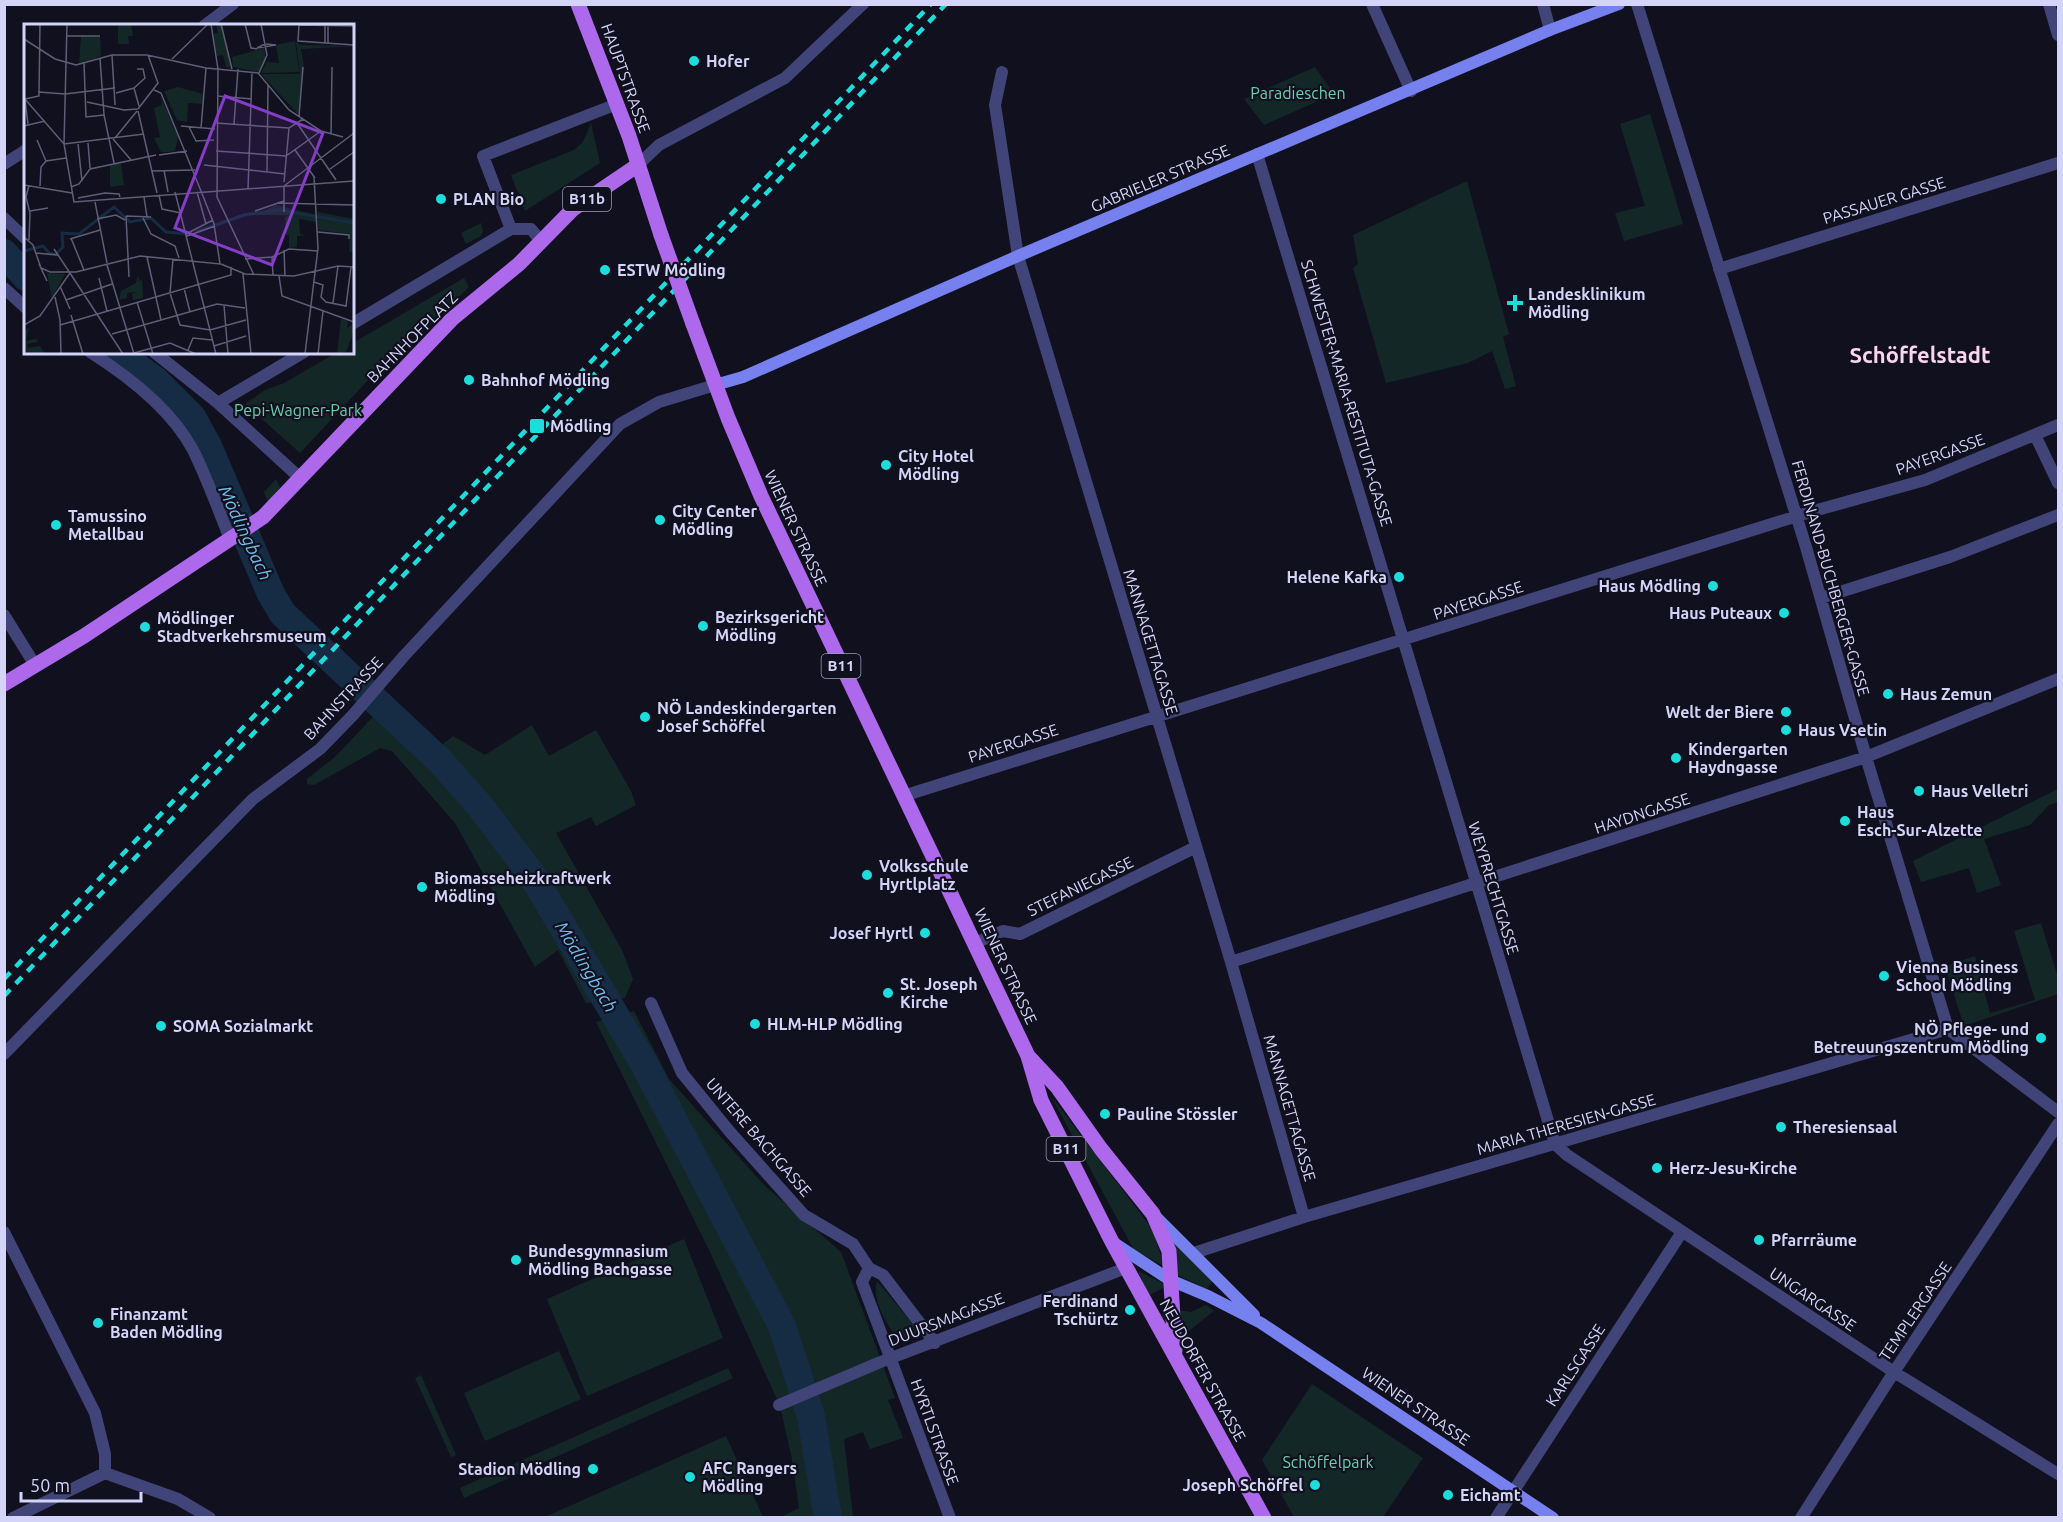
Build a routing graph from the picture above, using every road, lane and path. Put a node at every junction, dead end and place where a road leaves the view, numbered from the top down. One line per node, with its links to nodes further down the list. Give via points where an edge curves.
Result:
1 (578, 4): 14 (main road, HAUPTSTRASSE / B11)
2 (863, 4): 19 (street, via 785,78 659,145)
3 (1372, 4): 13 (street)
4 (1543, 4): 10 (street)
5 (1619, 4): 10 (street, GABRIELER STRASSE)
6 (1637, 4): 25 (street, FERDINAND-BUCHBERGER-GASSE)
7 (2049, 4): 11 (street)
8 (230, 6): 9 (street)
9 (207, 24)
10 (1550, 30): 13 (street, GABRIELER STRASSE)
11 (2058, 35)
12 (1002, 72): 24 (street, MANNAGETTAGASSE, via 994,105)
13 (1411, 91): 16 (street, GABRIELER STRASSE)
14 (617, 104): 19 (main road, HAUPTSTRASSE / B11); 21 (street, via 483,156)
15 (24, 151): 18 (street)
16 (1257, 154): 24 (street, GABRIELER STRASSE); 43 (street, SCHWESTER-MARIA-RESTITUTA-GASSE)
17 (2058, 163): 25 (street, PASSAUER GASSE)
18 (4, 164)
19 (638, 165): 23 (main road, BAHNHOFPLATZ / B11b, via 573,209); 32 (main road, WIENER STRASSE / B11, bridge)
20 (4, 218): 22 (street)
21 (511, 229): 23 (street, via 531,229); 28 (street, BAHNHOFPLATZ)
22 (24, 237)
23 (540, 240): 36 (main road, BAHNHOFPLATZ / B11b, via 519,264 452,319)
24 (1018, 256): 32 (street, GABRIELER STRASSE, via 742,377); 47 (street, MANNAGETTAGASSE)
25 (1719, 268): 39 (street, FERDINAND-BUCHBERGER-GASSE)
26 (4, 288): 27 (street)
27 (24, 306)
28 (354, 323)
29 (93, 354): 40 (street, via 143,392 177,426 192,449)
30 (157, 354): 33 (street)
31 (301, 354): 33 (street)
32 (715, 385): 49 (main road, WIENER STRASSE / B11, via 761,496); 56 (street, BAHNSTRASSE, via 659,402 621,424 353,716 320,749 253,799)
33 (218, 403): 36 (street)
34 (2058, 425): 35 (street, PAYERGASSE)
35 (2035, 435): 37 (street); 39 (street, PAYERGASSE, via 1925,480)
36 (299, 477): 40 (main road, BAHNHOFPLATZ / B11b, via 260,519)
37 (2058, 483)
38 (2058, 515): 41 (street, via 1950,557)
39 (1796, 517): 41 (street, FERDINAND-BUCHBERGER-GASSE); 43 (street, PAYERGASSE)
40 (233, 537): 44 (main road, B11b)
41 (1821, 598): 48 (street, FERDINAND-BUCHBERGER-GASSE)
42 (4, 615): 44 (street)
43 (1404, 641): 47 (street, PAYERGASSE); 51 (street, WEYPRECHTGASSE)
44 (35, 665): 46 (main road, B11b)
45 (2058, 679): 48 (street, HAYDNGASSE)
46 (4, 684)
47 (1156, 715): 49 (street, PAYERGASSE); 50 (street, MANNAGETTAGASSE)
48 (1866, 757): 51 (street, HAYDNGASSE); 55 (street, FERDINAND-BUCHBERGER-GASSE)
49 (903, 796): 52 (main road, WIENER STRASSE / B11)
50 (1196, 847): 52 (street, STEFANIEGASSE, via 1020,934 1003,931); 53 (street, MANNAGETTAGASSE)
51 (1475, 884): 53 (street, HAYDNGASSE); 60 (street, WEYPRECHTGASSE)
52 (975, 943): 57 (main road, WIENER STRASSE / B11)
53 (1231, 962): 62 (street, MANNAGETTAGASSE)
54 (651, 1003): 67 (street, UNTERE BACHGASSE, via 682,1072 730,1132 804,1215 853,1244)
55 (1948, 1029): 58 (street); 60 (street, MARIA THERESIEN-GASSE)
56 (4, 1054)
57 (1028, 1056): 61 (main road, WIENER STRASSE / B11, via 1057,1087); 65 (main road, WIENER STRASSE / B11, via 1041,1100)
58 (2058, 1112)
59 (2058, 1124): 74 (street, TEMPLERGASSE)
60 (1555, 1144): 62 (street, MARIA THERESIEN-GASSE); 64 (street, UNGARGASSE)
61 (1153, 1214): 66 (street, WIENER STRASSE); 69 (main road, WIENER STRASSE / B11, via 1169,1251)
62 (1304, 1218): 66 (street, MARIA THERESIEN-GASSE)
63 (4, 1232): 76 (street, via 96,1413)
64 (1682, 1232): 74 (street, UNGARGASSE); 78 (street, KARLSGASSE)
65 (1111, 1240): 68 (main road, NEUDORFER STRASSE / B11); 69 (street, WIENER STRASSE)
66 (1194, 1253): 70 (street, WIENER STRASSE)
67 (869, 1268): 71 (street, UNTERE BACHGASSE, via 883,1275); 73 (street, via 862,1282)
68 (1126, 1268): 71 (street, DUURSMAGASSE); 72 (main road, NEUDORFER STRASSE / B11)
69 (1170, 1281): 70 (street, WIENER STRASSE); 72 (main road, WIENER STRASSE / B11)
70 (1261, 1323): 78 (street, WIENER STRASSE)
71 (935, 1343): 73 (street, DUURSMAGASSE)
72 (1176, 1358): 82 (main road, NEUDORFER STRASSE / B11)
73 (890, 1359): 75 (street, DUURSMAGASSE); 81 (street, HYRTLSTRASSE)
74 (1894, 1372): 77 (street, UNGARGASSE); 85 (street, TEMPLERGASSE)
75 (785, 1403)
76 (105, 1473): 79 (street); 80 (street, via 178,1499)
77 (2058, 1474)
78 (1512, 1492): 83 (street, KARLSGASSE); 84 (street, WIENER STRASSE)
79 (13, 1518)
80 (210, 1518)
81 (950, 1518)
82 (1264, 1518)
83 (1496, 1518)
84 (1553, 1518)
85 (1801, 1518)

